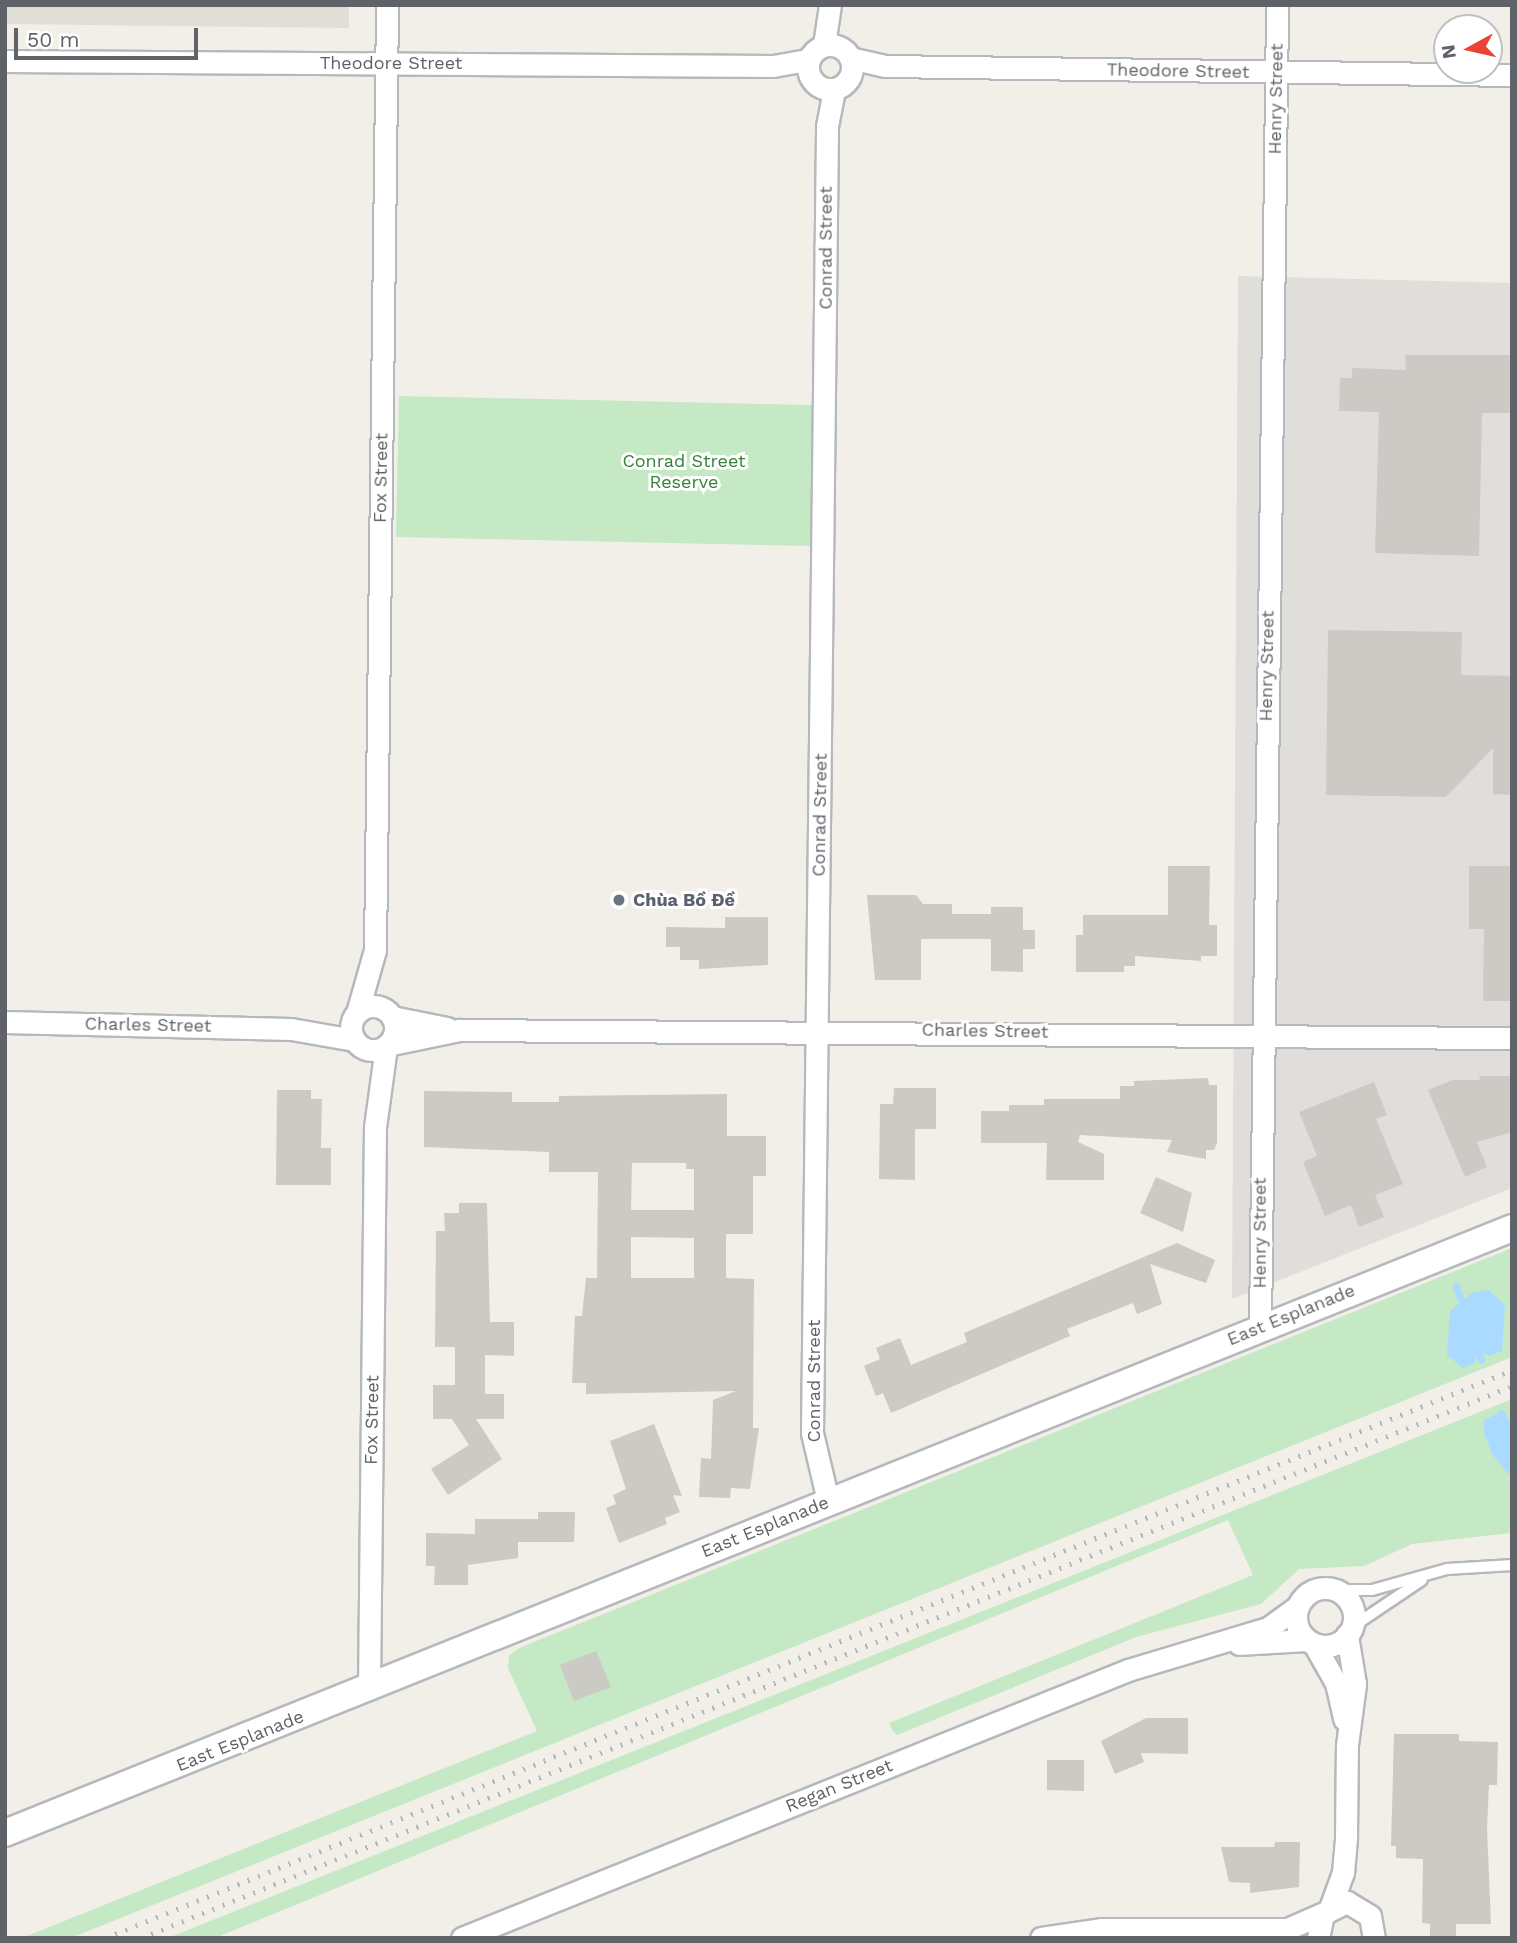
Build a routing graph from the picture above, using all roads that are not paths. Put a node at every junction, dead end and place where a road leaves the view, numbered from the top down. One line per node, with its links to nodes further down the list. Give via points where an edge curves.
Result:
1 (387, 5): 6 (street, Fox Street)
2 (1277, 5): 7 (street, Henry Street)
3 (830, 9): 4 (street)
4 (840, 56): 7 (street, Theodore Street, via 885,66); 9 (street); 9 (street)
5 (6, 62): 6 (street, Theodore Street)
6 (386, 62): 9 (street, Theodore Street, via 774,66); 10 (street, Fox Street)
7 (1276, 73): 8 (street, Theodore Street); 17 (street, Henry Street)
8 (1512, 75)
9 (818, 78): 15 (street, Conrad Street, via 827,126)
10 (375, 950): 11 (street, Fox Street); 12 (street, Fox Street)
11 (356, 1014): 12 (street, via 376,1006); 14 (street, Charles Street); 19 (street)
12 (390, 1015): 16 (street, Charles Street); 20 (street, via 395,1032)
13 (5, 1022): 14 (street, Charles Street)
14 (291, 1029): 19 (street, Charles Street)
15 (817, 1029): 16 (street, Charles Street); 17 (street, Charles Street); 24 (street, Conrad Street, via 812,1433)
16 (459, 1030): 20 (street, Charles Street)
17 (1261, 1034): 18 (street, Charles Street); 23 (street, Henry Street)
18 (1512, 1038)
19 (356, 1043): 20 (street, via 372,1051); 21 (street, Fox Street)
20 (386, 1046): 21 (street, Fox Street)
21 (375, 1150): 32 (street, Fox Street)
22 (1512, 1228): 23 (street, East Esplanade)
23 (1259, 1327): 24 (street, East Esplanade)
24 (828, 1501): 32 (street, East Esplanade)
25 (1512, 1565): 26 (lane, via 1464,1566)
26 (1430, 1575): 27 (lane, via 1372,1590); 29 (lane)
27 (1333, 1590): 28 (street, via 1316,1590); 29 (street, via 1348,1600)
28 (1298, 1606): 30 (street, via 1297,1625); 31 (street, Regan Street, via 1268,1628)
29 (1350, 1631): 30 (street, via 1332,1645); 33 (street, via 1355,1684)
30 (1310, 1642): 31 (street, Regan Street); 33 (street, via 1336,1683)
31 (1220, 1643): 40 (street, Regan Street, via 1128,1670)
32 (369, 1689): 34 (street, East Esplanade)
33 (1347, 1745): 35 (street)
34 (10, 1835)
35 (1346, 1836): 36 (street); 37 (street, via 1343,1873)
36 (1364, 1909): 37 (street, via 1347,1902); 43 (street, via 1374,1924)
37 (1328, 1910): 38 (street, via 1297,1926); 42 (street)
38 (1266, 1930): 39 (street, via 1102,1929); 41 (street)
39 (1044, 1937)
40 (462, 1938)
41 (1292, 1938)
42 (1318, 1938)
43 (1374, 1938)

